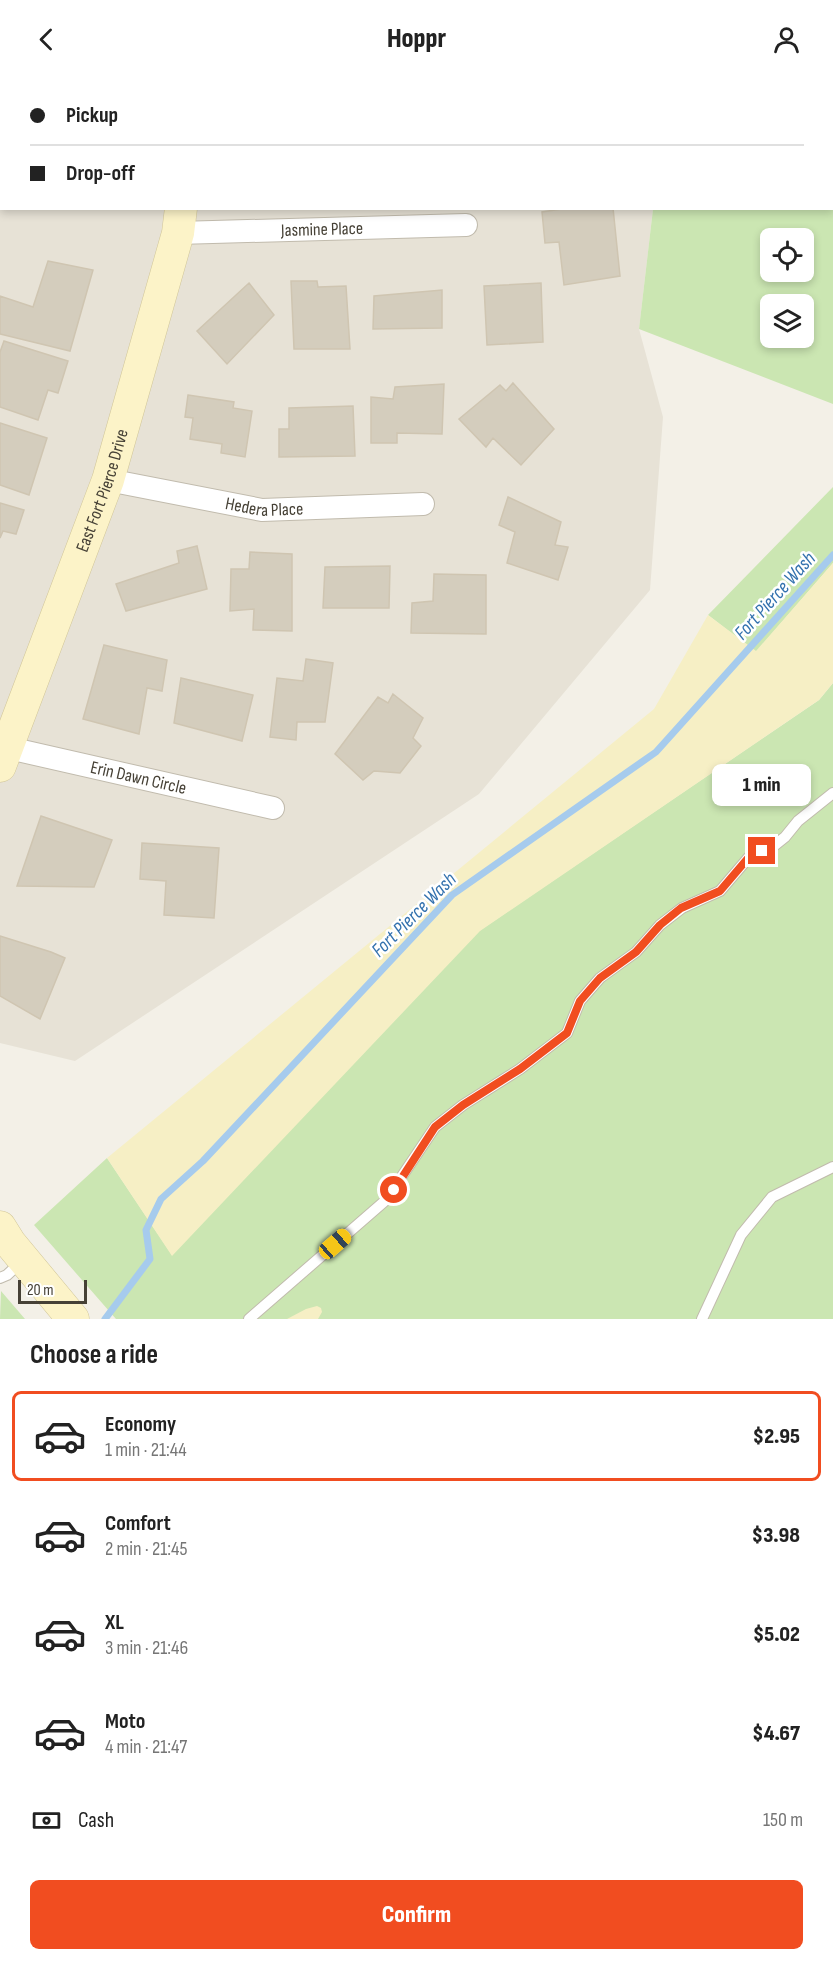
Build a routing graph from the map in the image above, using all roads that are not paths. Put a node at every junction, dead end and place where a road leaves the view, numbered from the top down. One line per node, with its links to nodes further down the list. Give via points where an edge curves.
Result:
1 (180, 221): 2 (street, Jasmine Place); 3 (street, East Fort Pierce Drive)
2 (466, 225)
3 (108, 480): 4 (street, Hedera Place, via 262,510); 5 (street, East Fort Pierce Drive)
4 (423, 504)
5 (2, 752): 7 (street, Erin Dawn Circle)
6 (833, 793): 11 (lane, via 775,845 749,857 720,891 681,908 636,952 600,978 580,1001 567,1033 435,1127 386,1200)
7 (273, 808)
8 (833, 1167): 12 (lane, via 772,1197 741,1234)
9 (8, 1252): 10 (street)
10 (73, 1319)
11 (249, 1319)
12 (702, 1319)

